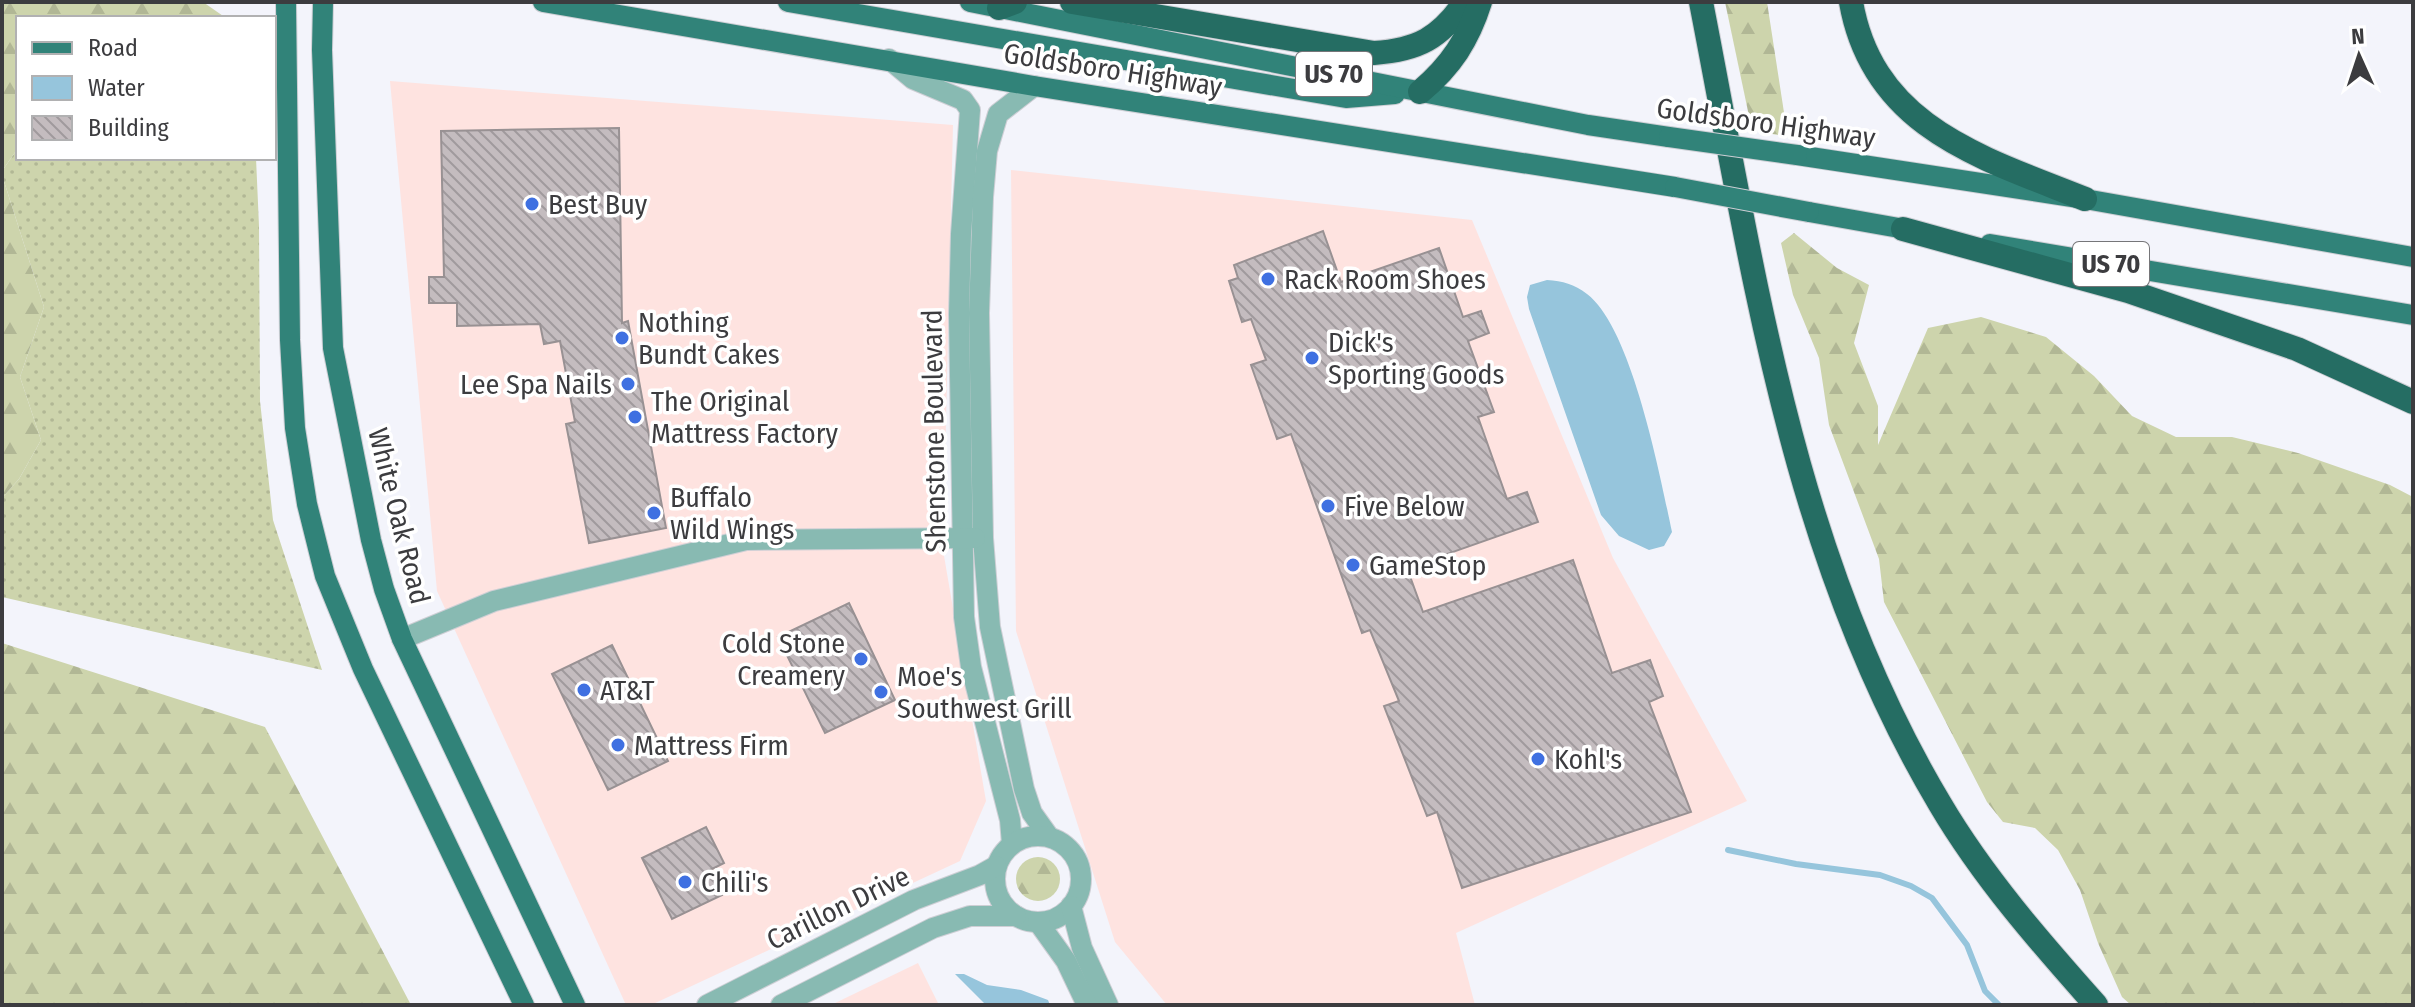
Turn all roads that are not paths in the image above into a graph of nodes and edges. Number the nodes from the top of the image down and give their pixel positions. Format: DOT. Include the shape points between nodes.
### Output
graph roads {
  1 [pos="286,2"];
  2 [pos="323,2"];
  3 [pos="543,2"];
  4 [pos="788,2"];
  5 [pos="970,2"];
  6 [pos="1072,2"];
  7 [pos="1465,2"];
  8 [pos="1480,2"];
  9 [pos="1701,2"];
  10 [pos="1851,2"];
  11 [pos="1007,5"];
  12 [pos="889,59"];
  13 [pos="1034,86"];
  14 [pos="1420,92"];
  15 [pos="2085,199"];
  16 [pos="1903,229"];
  17 [pos="2413,257"];
  18 [pos="2413,315"];
  19 [pos="2413,402"];
  20 [pos="974,538"];
  21 [pos="402,639"];
  22 [pos="1047,834"];
  23 [pos="1012,844"];
  24 [pos="996,866"];
  25 [pos="1071,906"];
  26 [pos="1016,916"];
  27 [pos="1038,922"];
  28 [pos="524,1005"];
  29 [pos="575,1005"];
  30 [pos="707,1005"];
  31 [pos="781,1005"];
  32 [pos="1087,1005"];
  33 [pos="1108,1005"];
  34 [pos="2096,1005"];
  1 -- 28 [label="main road" via="290,340 295,428 307,504 325,576 363,669"];
  2 -- 21 [label="main road, White Oak Road" via="333,348 371,540"];
  3 -- 12 [label="main road, Goldsboro Highway / US 70"];
  4 -- 14 [label="main road" via="1346,98"];
  5 -- 11 [label="main road, Goldsboro Highway / US 70"];
  6 -- 7 [label="highway" via="1374,53 1418,45 1439,34"];
  8 -- 14 [label="highway" via="1456,56"];
  9 -- 34 [label="highway" via="1770,352 1819,536 1847,615 1940,805 2042,945"];
  10 -- 15 [label="highway" via="1875,68 1921,123 1965,151"];
  11 -- 14 [label="main road, Goldsboro Highway / US 70"];
  12 -- 13 [label="main road, Goldsboro Highway / US 70"];
  12 -- 20 [label="street, Shenstone Boulevard" via="913,79 963,100 970,110 959,314"];
  13 -- 16 [label="main road, Goldsboro Highway / US 70, bridge" via="1675,187"];
  13 -- 20 [label="street, Shenstone Boulevard" via="998,114 987,151"];
  14 -- 15 [label="main road, Goldsboro Highway / US 70, bridge" via="1588,125"];
  15 -- 17 [label="main road, US 70"];
  16 -- 18 [label="main road, US 70"];
  16 -- 19 [label="highway" via="2142,295 2297,349"];
  20 -- 21 [label="street" via="746,540 494,601"];
  20 -- 22 [label="street, Shenstone Boulevard" via="1024,789"];
  20 -- 23 [label="street, Shenstone Boulevard" via="964,617"];
  21 -- 29 [label="main road, White Oak Road"];
  22 -- 23 [label="street"];
  22 -- 25 [label="street" via="1069,848 1079,863 1080,888"];
  23 -- 24 [label="street"];
  24 -- 26 [label="street" via="998,896"];
  24 -- 30 [label="street, Carillon Drive" via="914,900"];
  25 -- 27 [label="street" via="1052,920"];
  25 -- 33 [label="street" via="1082,948"];
  26 -- 27 [label="street"];
  26 -- 31 [label="street" via="970,916 933,928"];
  27 -- 32 [label="street" via="1066,961"];
}
